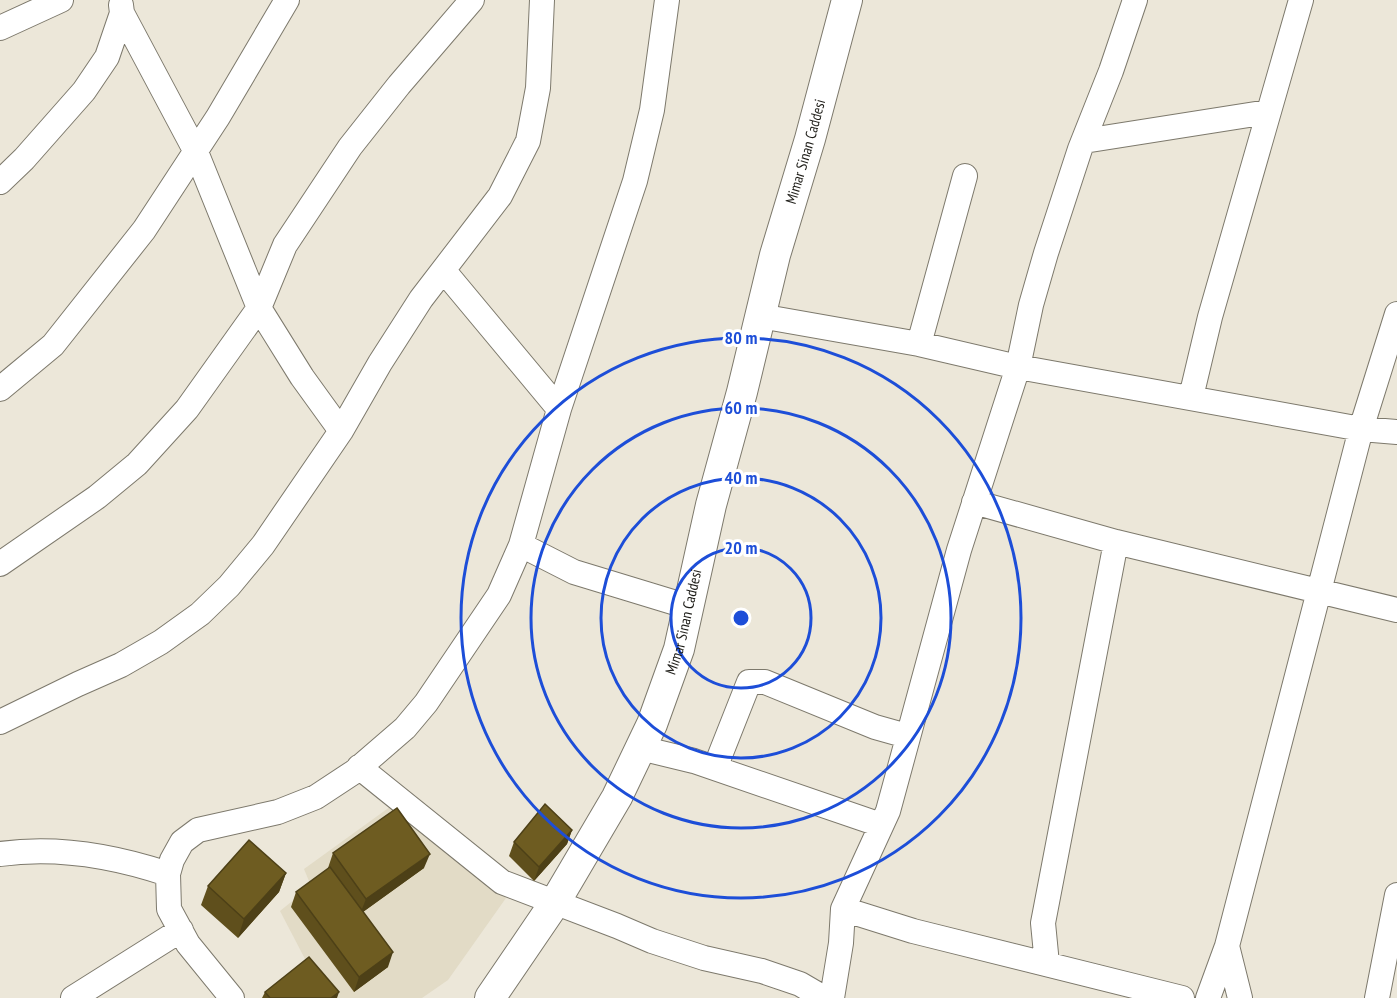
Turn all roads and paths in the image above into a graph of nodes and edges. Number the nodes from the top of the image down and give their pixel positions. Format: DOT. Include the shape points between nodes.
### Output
graph roads {
  1 [pos="61,0"];
  2 [pos="287,0"];
  3 [pos="472,0"];
  4 [pos="542,0"];
  5 [pos="667,0"];
  6 [pos="847,0"];
  7 [pos="1135,0"];
  8 [pos="1301,0"];
  9 [pos="121,6"];
  10 [pos="0,28"];
  11 [pos="1268,112"];
  12 [pos="1083,141"];
  13 [pos="196,152"];
  14 [pos="965,176"];
  15 [pos="0,182"];
  16 [pos="444,271"];
  17 [pos="259,308"];
  18 [pos="1397,314"];
  19 [pos="760,316"];
  20 [pos="919,344"];
  21 [pos="1018,367"];
  22 [pos="0,389"];
  23 [pos="1191,397"];
  24 [pos="559,409"];
  25 [pos="1361,429"];
  26 [pos="341,431"];
  27 [pos="1397,432"];
  28 [pos="974,502"];
  29 [pos="1116,542"];
  30 [pos="521,545"];
  31 [pos="0,564"];
  32 [pos="1317,592"];
  33 [pos="689,607"];
  34 [pos="1397,610"];
  35 [pos="0,722"];
  36 [pos="907,736"];
  37 [pos="640,748"];
  38 [pos="360,767"];
  39 [pos="715,768"];
  40 [pos="881,825"];
  41 [pos="0,854"];
  42 [pos="168,874"];
  43 [pos="1397,895"];
  44 [pos="554,904"];
  45 [pos="843,909"];
  46 [pos="180,930"];
  47 [pos="1227,946"];
  48 [pos="1047,964"];
  49 [pos="499,994"];
  50 [pos="73,998"];
  51 [pos="232,998"];
  52 [pos="824,998"];
  53 [pos="832,998"];
  54 [pos="1182,998"];
  55 [pos="1208,998"];
  56 [pos="1240,998"];
  57 [pos="1377,998"];
  1 -- 10 [label="street"];
  2 -- 13 [label="street"];
  3 -- 17 [label="street" via="350,147 285,245"];
  4 -- 16 [label="street" via="538,88 528,141 500,196"];
  5 -- 24 [label="street" via="652,110 635,181"];
  6 -- 19 [label="street, Mimar Sinan Caddesi"];
  7 -- 12 [label="street"];
  8 -- 11 [label="street"];
  9 -- 13 [label="street"];
  9 -- 15 [label="street" via="107,57 84,91"];
  11 -- 12 [label="street"];
  11 -- 23 [label="street"];
  12 -- 21 [label="street" via="1031,305"];
  13 -- 17 [label="street"];
  13 -- 22 [label="street" via="144,230 52,345"];
  14 -- 20 [label="street"];
  16 -- 24 [label="street"];
  16 -- 26 [label="street" via="421,299"];
  17 -- 26 [label="street"];
  17 -- 31 [label="street" via="187,409 136,464 97,497"];
  18 -- 25 [label="street"];
  19 -- 20 [label="street"];
  19 -- 33 [label="street, Mimar Sinan Caddesi"];
  20 -- 21 [label="street"];
  21 -- 23 [label="street"];
  21 -- 28 [label="street"];
  23 -- 25 [label="street"];
  24 -- 30 [label="street"];
  25 -- 27 [label="street"];
  25 -- 32 [label="street"];
  26 -- 35 [label="street" via="263,545 200,614 121,665"];
  28 -- 29 [label="street"];
  28 -- 36 [label="street"];
  29 -- 32 [label="street"];
  29 -- 48 [label="street" via="1043,922"];
  30 -- 33 [label="street" via="574,572"];
  30 -- 38 [label="street" via="500,595 426,703 405,728"];
  32 -- 34 [label="street"];
  32 -- 47 [label="street"];
  33 -- 37 [label="street, Mimar Sinan Caddesi" via="679,649"];
  36 -- 39 [label="street" via="765,682 749,682"];
  36 -- 40 [label="street"];
  37 -- 39 [label="street"];
  37 -- 44 [label="street, Mimar Sinan Caddesi" via="617,797"];
  38 -- 42 [label="street" via="316,797 278,812 198,830 182,842"];
  38 -- 44 [label="street" via="502,882"];
  39 -- 40 [label="street"];
  40 -- 45 [label="street"];
  41 -- 42 [label="street" via="59,851 130,861"];
  42 -- 46 [label="street" via="169,909"];
  43 -- 57 [label="street"];
  44 -- 49 [label="street, Mimar Sinan Caddesi"];
  44 -- 52 [label="street" via="662,945 800,984"];
  45 -- 48 [label="street" via="913,931"];
  45 -- 53 [label="street"];
  46 -- 50 [label="street"];
  46 -- 51 [label="street"];
  47 -- 55 [label="street"];
  47 -- 56 [label="street"];
  48 -- 54 [label="street"];
}
